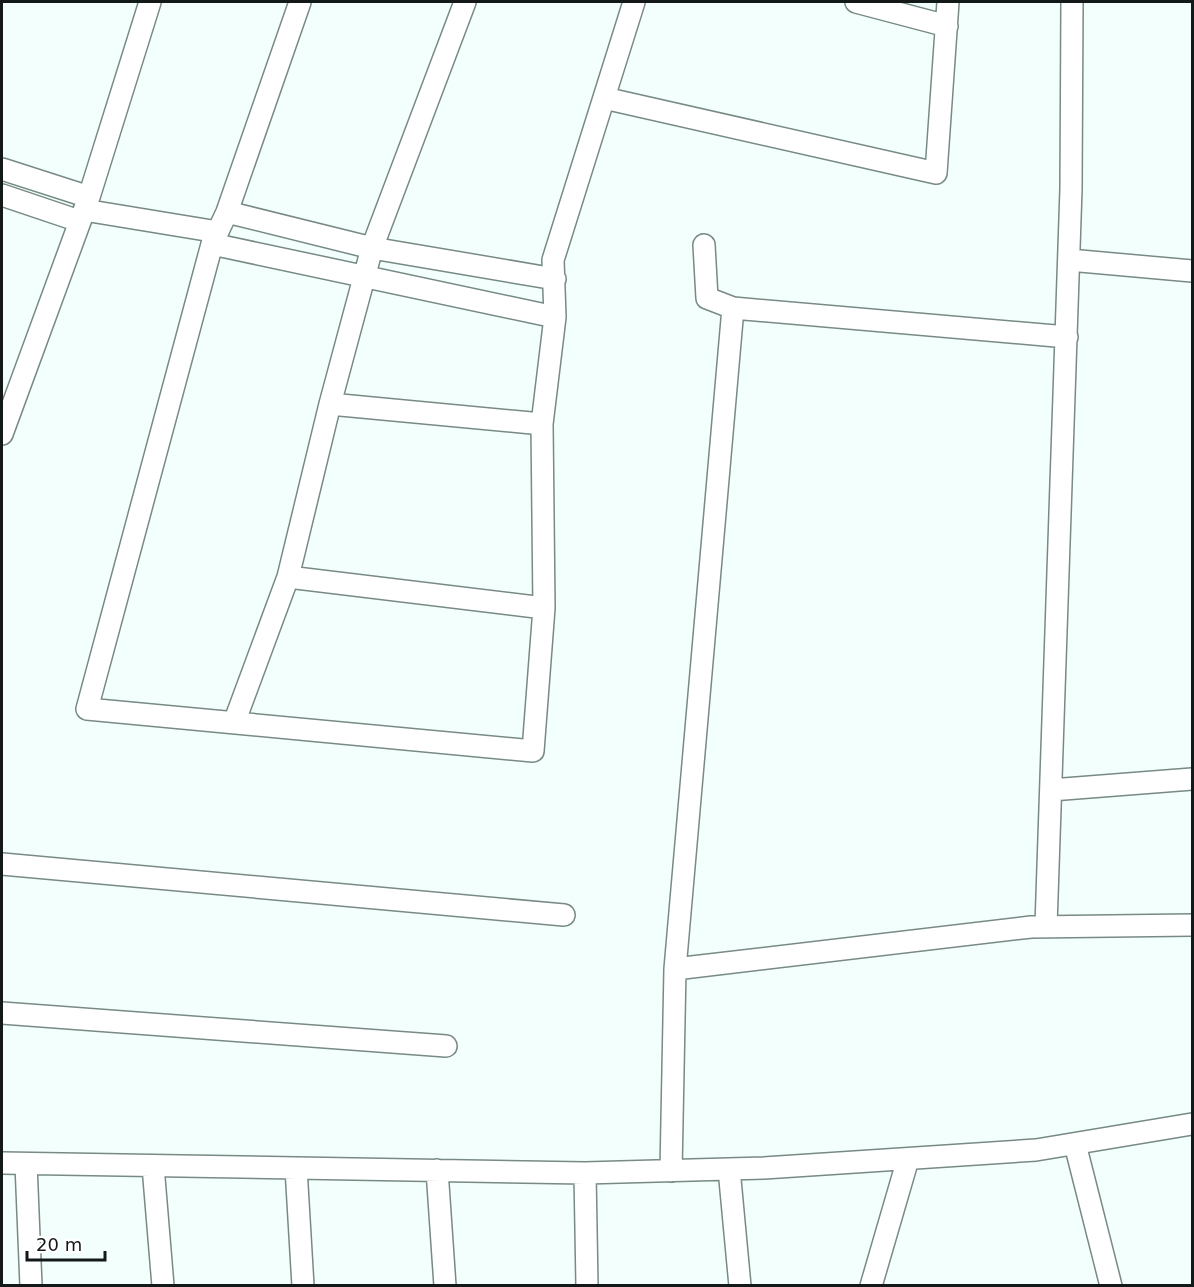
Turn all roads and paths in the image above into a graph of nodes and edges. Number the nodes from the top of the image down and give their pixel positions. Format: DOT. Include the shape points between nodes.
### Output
graph roads {
  1 [pos="150,2"];
  2 [pos="300,2"];
  3 [pos="465,2"];
  4 [pos="634,2"];
  5 [pos="856,2"];
  6 [pos="948,2"];
  7 [pos="1072,2"];
  8 [pos="947,26"];
  9 [pos="604,98"];
  10 [pos="2,169"];
  11 [pos="2,195"];
  12 [pos="84,209"];
  13 [pos="227,212"];
  14 [pos="215,238"];
  15 [pos="704,246"];
  16 [pos="372,248"];
  17 [pos="1069,260"];
  18 [pos="1192,271"];
  19 [pos="364,277"];
  20 [pos="555,279"];
  21 [pos="733,308"];
  22 [pos="555,317"];
  23 [pos="1066,337"];
  24 [pos="330,404"];
  25 [pos="542,424"];
  26 [pos="2,434"];
  27 [pos="288,577"];
  28 [pos="544,608"];
  29 [pos="234,723"];
  30 [pos="1192,779"];
  31 [pos="1051,790"];
  32 [pos="2,864"];
  33 [pos="564,915"];
  34 [pos="1192,925"];
  35 [pos="1046,926"];
  36 [pos="675,969"];
  37 [pos="2,1013"];
  38 [pos="446,1046"];
  39 [pos="1192,1124"];
  40 [pos="1075,1144"];
  41 [pos="908,1159"];
  42 [pos="2,1163"];
  43 [pos="26,1164"];
  44 [pos="153,1166"];
  45 [pos="296,1168"];
  46 [pos="729,1169"];
  47 [pos="437,1170"];
  48 [pos="671,1171"];
  49 [pos="585,1173"];
  50 [pos="31,1286"];
  51 [pos="163,1286"];
  52 [pos="303,1286"];
  53 [pos="446,1286"];
  54 [pos="587,1286"];
  55 [pos="740,1286"];
  56 [pos="870,1286"];
  57 [pos="1111,1286"];
  1 -- 12 [label="street"];
  2 -- 13 [label="street"];
  3 -- 16 [label="street"];
  4 -- 9 [label="street"];
  5 -- 8 [label="street"];
  6 -- 8 [label="street"];
  7 -- 17 [label="street"];
  8 -- 9 [label="street" via="936,173"];
  9 -- 20 [label="street" via="553,260"];
  10 -- 12 [label="street"];
  11 -- 12 [label="street"];
  12 -- 14 [label="street"];
  12 -- 26 [label="street"];
  13 -- 14 [label="street"];
  13 -- 16 [label="street"];
  14 -- 19 [label="street"];
  14 -- 29 [label="street" via="87,709"];
  15 -- 21 [label="street" via="707,298"];
  16 -- 19 [label="street"];
  16 -- 20 [label="street"];
  17 -- 18 [label="street"];
  17 -- 23 [label="street"];
  19 -- 22 [label="street"];
  19 -- 24 [label="street"];
  20 -- 22 [label="street"];
  21 -- 23 [label="street"];
  21 -- 36 [label="street"];
  22 -- 25 [label="street"];
  23 -- 31 [label="street"];
  24 -- 25 [label="street"];
  24 -- 27 [label="street"];
  25 -- 28 [label="street"];
  27 -- 28 [label="street"];
  27 -- 29 [label="street"];
  28 -- 29 [label="street" via="533,751"];
  30 -- 31 [label="street"];
  31 -- 35 [label="street"];
  32 -- 33 [label="street"];
  34 -- 35 [label="street"];
  35 -- 36 [label="street"];
  36 -- 48 [label="street"];
  37 -- 38 [label="street"];
  39 -- 40 [label="street"];
  40 -- 41 [label="street"];
  40 -- 57 [label="street"];
  41 -- 46 [label="street"];
  41 -- 56 [label="street"];
  42 -- 43 [label="street"];
  43 -- 44 [label="street"];
  43 -- 50 [label="street"];
  44 -- 45 [label="street"];
  44 -- 51 [label="street"];
  45 -- 47 [label="street"];
  45 -- 52 [label="street"];
  46 -- 48 [label="street"];
  46 -- 55 [label="street"];
  47 -- 49 [label="street"];
  47 -- 53 [label="street"];
  48 -- 49 [label="street"];
  49 -- 54 [label="street"];
}
